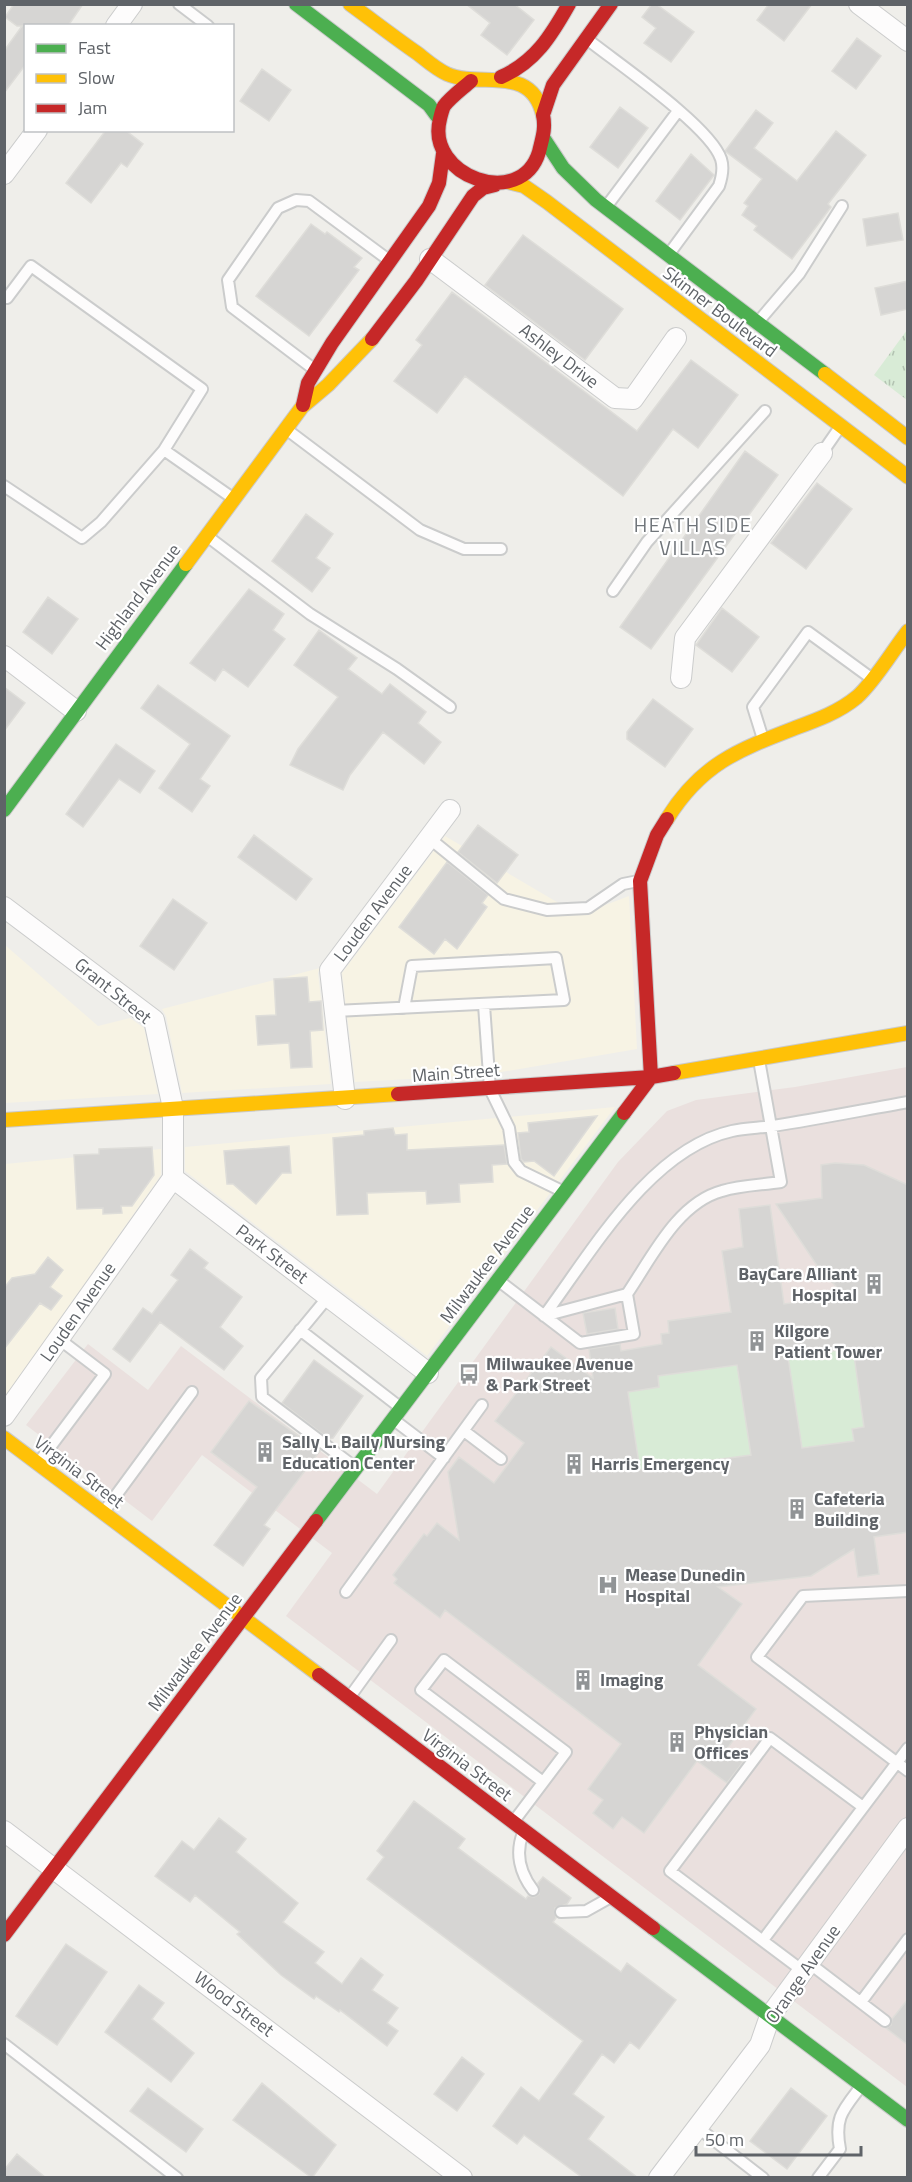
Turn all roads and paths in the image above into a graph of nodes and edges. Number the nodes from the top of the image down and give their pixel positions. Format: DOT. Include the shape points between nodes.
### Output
graph roads {
  1 [pos="132,4"];
  2 [pos="179,4"];
  3 [pos="296,4"];
  4 [pos="350,4"];
  5 [pos="569,4"];
  6 [pos="611,4"];
  7 [pos="859,4"];
  8 [pos="117,24"];
  9 [pos="205,24"];
  10 [pos="587,39"];
  11 [pos="908,41"];
  12 [pos="501,77"];
  13 [pos="471,81"];
  14 [pos="678,111"];
  15 [pos="544,112"];
  16 [pos="437,116"];
  17 [pos="36,132"];
  18 [pos="544,139"];
  19 [pos="443,154"];
  20 [pos="4,174"];
  21 [pos="502,183"];
  22 [pos="842,206"];
  23 [pos="605,207"];
  24 [pos="668,255"];
  25 [pos="430,259"];
  26 [pos="390,261"];
  27 [pos="4,296"];
  28 [pos="758,322"];
  29 [pos="685,327"];
  30 [pos="315,370"];
  31 [pos="302,407"];
  32 [pos="765,411"];
  33 [pos="840,427"];
  34 [pos="286,428"];
  35 [pos="908,438"];
  36 [pos="164,450"];
  37 [pos="822,453"];
  38 [pos="908,477"];
  39 [pos="4,486"];
  40 [pos="234,499"];
  41 [pos="206,536"];
  42 [pos="501,549"];
  43 [pos="613,591"];
  44 [pos="908,631"];
  45 [pos="4,656"];
  46 [pos="681,678"];
  47 [pos="871,678"];
  48 [pos="450,707"];
  49 [pos="76,711"];
  50 [pos="763,740"];
  51 [pos="4,810"];
  52 [pos="450,810"];
  53 [pos="429,838"];
  54 [pos="640,880"];
  55 [pos="4,907"];
  56 [pos="484,1005"];
  57 [pos="404,1008"];
  58 [pos="335,1011"];
  59 [pos="908,1033"];
  60 [pos="759,1057"];
  61 [pos="651,1077"];
  62 [pos="490,1089"];
  63 [pos="345,1099"];
  64 [pos="908,1102"];
  65 [pos="173,1108"];
  66 [pos="4,1120"];
  67 [pos="771,1126"];
  68 [pos="172,1178"];
  69 [pos="565,1192"];
  70 [pos="498,1281"];
  71 [pos="627,1294"];
  72 [pos="328,1297"];
  73 [pos="544,1316"];
  74 [pos="300,1330"];
  75 [pos="59,1339"];
  76 [pos="428,1373"];
  77 [pos="192,1392"];
  78 [pos="483,1405"];
  79 [pos="402,1408"];
  80 [pos="4,1416"];
  81 [pos="393,1420"];
  82 [pos="464,1431"];
  83 [pos="4,1438"];
  84 [pos="444,1458"];
  85 [pos="501,1459"];
  86 [pos="38,1464"];
  87 [pos="356,1468"];
  88 [pos="103,1513"];
  89 [pos="908,1591"];
  90 [pos="346,1592"];
  91 [pos="243,1618"];
  92 [pos="391,1640"];
  93 [pos="349,1698"];
  94 [pos="908,1748"];
  95 [pos="897,1762"];
  96 [pos="908,1771"];
  97 [pos="543,1782"];
  98 [pos="863,1807"];
  99 [pos="519,1826"];
  100 [pos="908,1828"];
  101 [pos="4,1831"];
  102 [pos="54,1868"];
  103 [pos="533,1890"];
  104 [pos="612,1896"];
  105 [pos="561,1911"];
  106 [pos="4,1935"];
  107 [pos="763,1941"];
  108 [pos="905,1947"];
  109 [pos="806,1967"];
  110 [pos="861,2002"];
  111 [pos="770,2016"];
  112 [pos="885,2021"];
  113 [pos="4,2044"];
  114 [pos="862,2085"];
  115 [pos="908,2120"];
  116 [pos="697,2127"];
  117 [pos="177,2178"];
  118 [pos="462,2178"];
  119 [pos="659,2178"];
  120 [pos="763,2178"];
  121 [pos="818,2178"];
  1 -- 8 [label="street"];
  2 -- 9 [label="lane"];
  3 -- 16 [label="street" via="429,105"];
  4 -- 13 [label="street" via="444,73"];
  5 -- 12 [label="street" via="541,51 520,69"];
  6 -- 10 [label="street"];
  7 -- 11 [label="street"];
  10 -- 14 [label="lane"];
  10 -- 15 [label="street" via="554,85"];
  12 -- 13 [label="street"];
  12 -- 15 [label="street" via="526,89"];
  13 -- 16 [label="street" via="451,95"];
  14 -- 23 [label="lane"];
  14 -- 24 [label="lane" via="699,128 721,158 723,174 719,186"];
  15 -- 18 [label="street"];
  16 -- 19 [label="street" via="437,141"];
  17 -- 20 [label="street"];
  18 -- 21 [label="street" via="529,170 521,178"];
  18 -- 23 [label="street, Skinner Boulevard" via="564,171"];
  19 -- 21 [label="street, Skinner Boulevard" via="470,178"];
  19 -- 26 [label="street, Highland Avenue" via="436,192"];
  21 -- 25 [label="street, Highland Avenue" via="483,188 473,196"];
  21 -- 29 [label="street, Skinner Boulevard" via="529,189"];
  22 -- 28 [label="lane" via="799,274"];
  23 -- 24 [label="street, Skinner Boulevard"];
  24 -- 28 [label="street, Skinner Boulevard"];
  25 -- 29 [label="street, Ashley Drive" via="615,398 633,399"];
  25 -- 31 [label="street, Highland Avenue" via="399,307 365,347"];
  26 -- 30 [label="street, Highland Avenue"];
  26 -- 30 [label="lane" via="309,201 296,200 278,208 228,280 232,307"];
  27 -- 36 [label="lane" via="7,298 31,266 202,389"];
  28 -- 35 [label="street, Skinner Boulevard"];
  29 -- 33 [label="street, Skinner Boulevard"];
  30 -- 31 [label="street, Highland Avenue"];
  31 -- 34 [label="street, Highland Avenue"];
  32 -- 43 [label="lane" via="647,542"];
  33 -- 37 [label="lane"];
  33 -- 38 [label="street, Skinner Boulevard"];
  34 -- 40 [label="street, Highland Avenue"];
  34 -- 42 [label="lane" via="420,530 464,549"];
  36 -- 39 [label="lane" via="82,538"];
  36 -- 40 [label="lane"];
  37 -- 46 [label="street" via="685,638"];
  40 -- 41 [label="street, Highland Avenue"];
  41 -- 48 [label="lane" via="310,614"];
  41 -- 49 [label="street, Highland Avenue"];
  44 -- 47 [label="street"];
  45 -- 49 [label="street"];
  47 -- 50 [label="street" via="858,696 829,715"];
  47 -- 50 [label="lane" via="808,632 753,707"];
  49 -- 51 [label="street, Highland Avenue"];
  50 -- 54 [label="street" via="713,765 678,801 657,835"];
  52 -- 53 [label="street, Louden Avenue"];
  53 -- 54 [label="lane" via="504,899 547,910 588,908 623,884"];
  53 -- 58 [label="street, Louden Avenue" via="330,970"];
  54 -- 61 [label="street"];
  55 -- 65 [label="street, Grant Street" via="154,1020"];
  56 -- 57 [label="lane"];
  56 -- 57 [label="lane" via="564,1000 556,958 412,966"];
  56 -- 62 [label="lane"];
  57 -- 58 [label="lane"];
  58 -- 63 [label="street, Louden Avenue"];
  59 -- 60 [label="street, Main Street"];
  60 -- 61 [label="street, Main Street"];
  60 -- 67 [label="lane"];
  61 -- 62 [label="street, Main Street"];
  61 -- 69 [label="street, Milwaukee Avenue"];
  62 -- 63 [label="street, Main Street"];
  62 -- 69 [label="lane" via="509,1128 514,1162 521,1171"];
  63 -- 65 [label="street, Main Street"];
  64 -- 67 [label="lane"];
  65 -- 66 [label="street, Main Street"];
  65 -- 68 [label="street"];
  67 -- 71 [label="lane" via="781,1182 721,1191 697,1203 677,1222"];
  67 -- 73 [label="lane" via="731,1131 709,1139 659,1171 636,1192"];
  68 -- 72 [label="street, Park Street"];
  68 -- 75 [label="street, Louden Avenue"];
  69 -- 70 [label="street, Milwaukee Avenue"];
  70 -- 73 [label="lane"];
  70 -- 76 [label="street, Milwaukee Avenue"];
  71 -- 73 [label="lane"];
  71 -- 73 [label="lane" via="634,1334 580,1343"];
  72 -- 74 [label="lane"];
  72 -- 76 [label="street, Park Street"];
  74 -- 79 [label="lane"];
  74 -- 87 [label="lane" via="261,1378 262,1397"];
  75 -- 80 [label="street, Louden Avenue"];
  75 -- 86 [label="lane" via="105,1374"];
  76 -- 79 [label="street, Milwaukee Avenue"];
  77 -- 88 [label="lane"];
  78 -- 82 [label="lane"];
  79 -- 81 [label="street, Milwaukee Avenue"];
  81 -- 84 [label="lane"];
  81 -- 87 [label="street, Milwaukee Avenue"];
  82 -- 84 [label="lane"];
  82 -- 85 [label="lane"];
  83 -- 86 [label="street, Virginia Street"];
  84 -- 90 [label="lane"];
  86 -- 88 [label="street, Virginia Street"];
  87 -- 91 [label="street, Milwaukee Avenue"];
  88 -- 91 [label="street, Virginia Street"];
  89 -- 95 [label="lane" via="803,1596 757,1657"];
  91 -- 93 [label="street, Virginia Street"];
  91 -- 102 [label="street, Milwaukee Avenue"];
  92 -- 93 [label="lane"];
  93 -- 99 [label="street, Virginia Street"];
  94 -- 95 [label="lane"];
  95 -- 96 [label="lane"];
  95 -- 98 [label="lane"];
  97 -- 97 [label="lane" via="566,1752 444,1660 421,1690"];
  97 -- 99 [label="lane"];
  98 -- 107 [label="lane"];
  98 -- 107 [label="lane" via="770,1737 670,1871"];
  99 -- 103 [label="lane" via="522,1871"];
  99 -- 104 [label="street, Virginia Street"];
  100 -- 109 [label="street, Orange Avenue"];
  101 -- 102 [label="street, Wood Street"];
  102 -- 106 [label="street, Milwaukee Avenue"];
  102 -- 118 [label="street, Wood Street"];
  104 -- 105 [label="lane" via="586,1911"];
  104 -- 111 [label="street, Virginia Street"];
  107 -- 109 [label="lane"];
  108 -- 110 [label="lane"];
  109 -- 110 [label="lane"];
  109 -- 111 [label="street, Orange Avenue"];
  110 -- 112 [label="lane"];
  111 -- 114 [label="street, Virginia Street"];
  111 -- 116 [label="street, Orange Avenue" via="760,2045"];
  113 -- 117 [label="lane"];
  114 -- 115 [label="street, Virginia Street"];
  114 -- 121 [label="lane" via="840,2113 840,2149"];
  116 -- 119 [label="street, Orange Avenue"];
  116 -- 120 [label="lane"];
}
